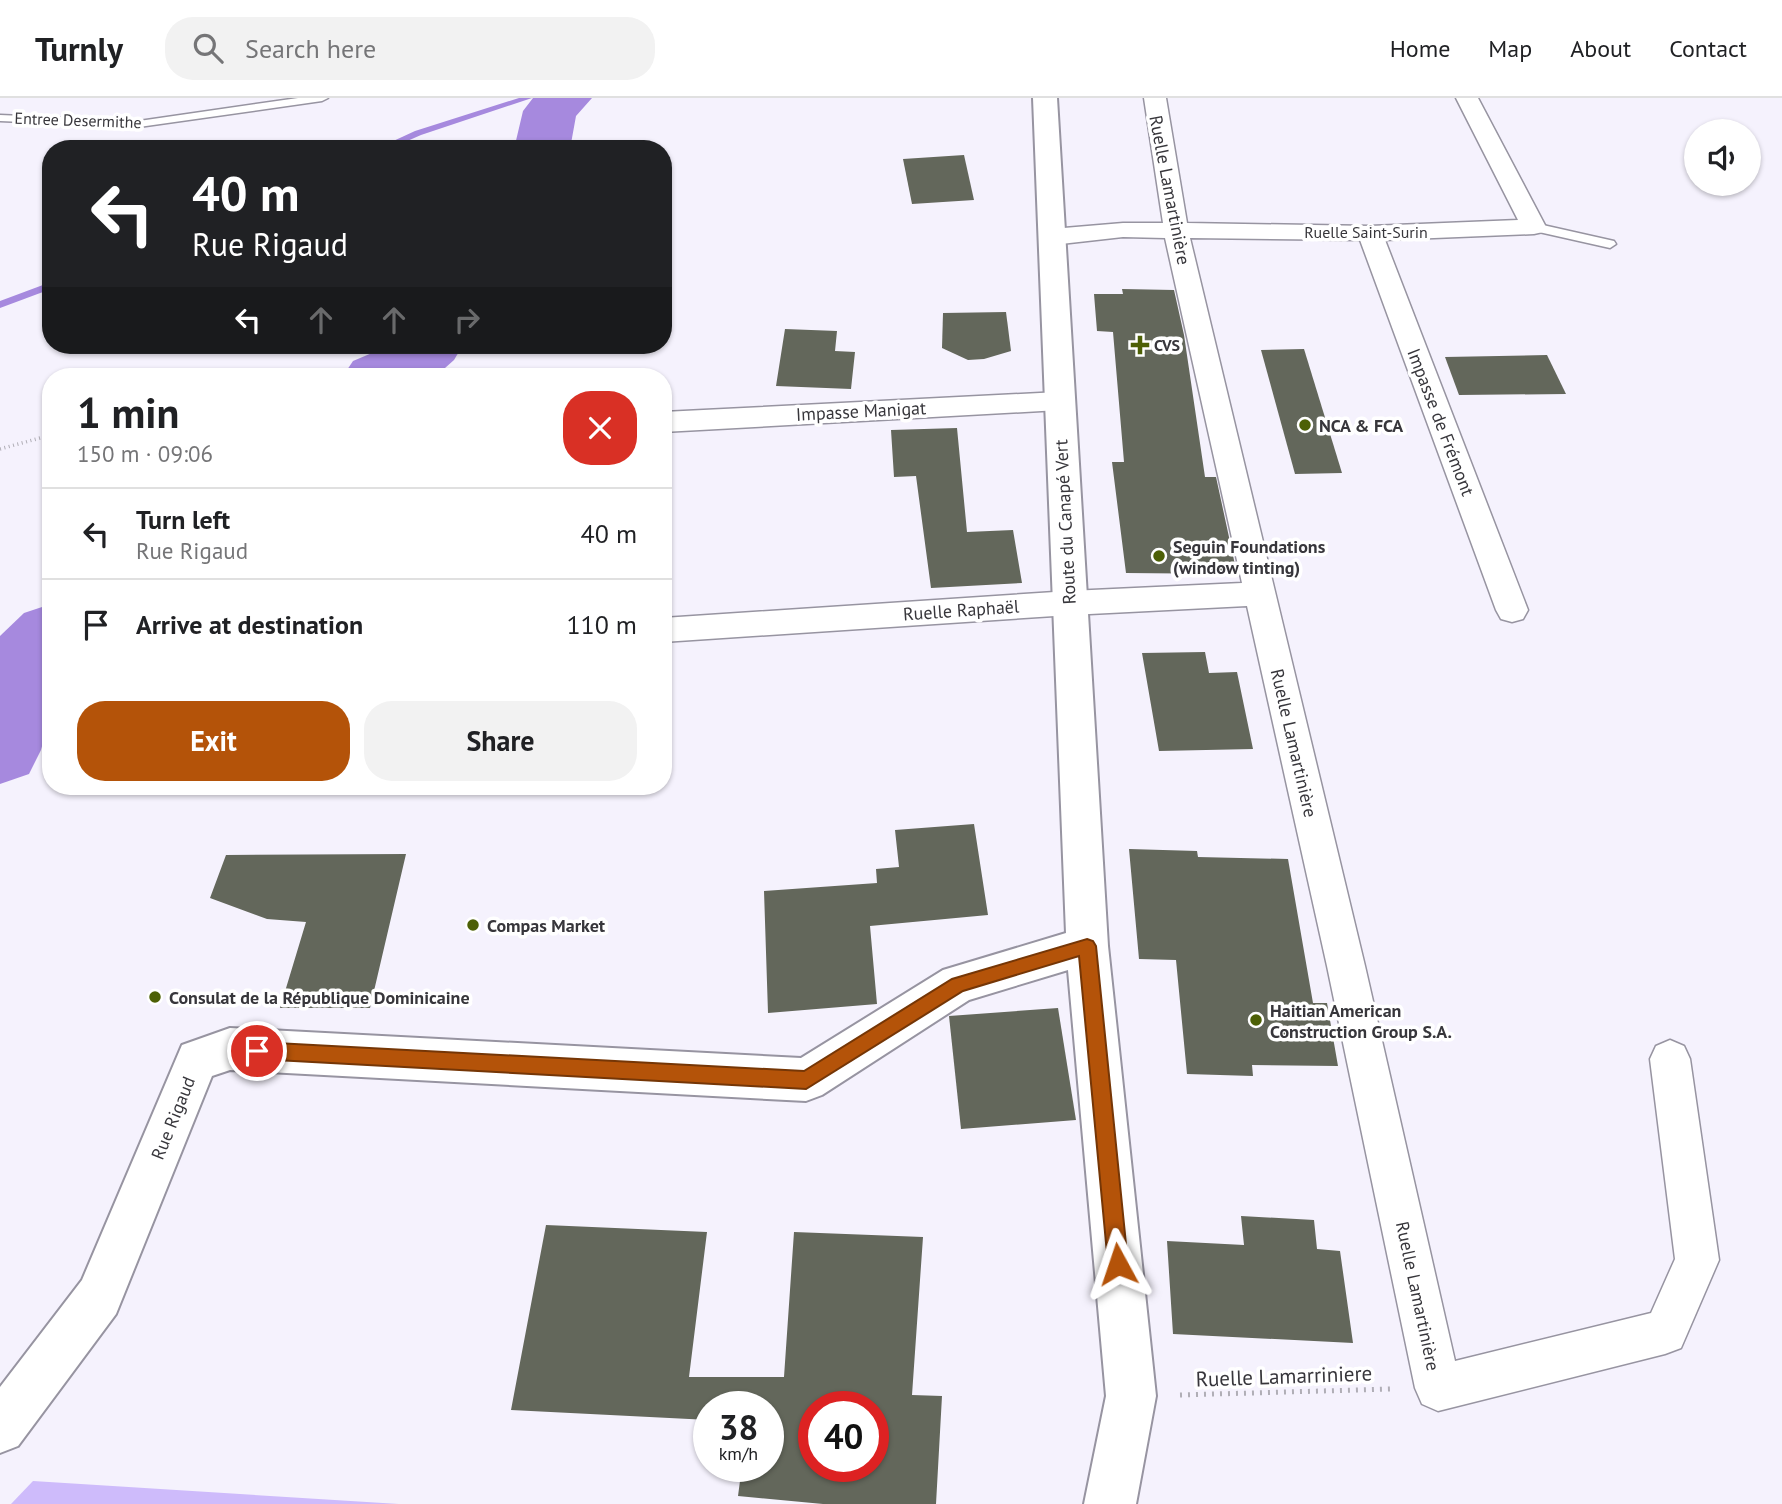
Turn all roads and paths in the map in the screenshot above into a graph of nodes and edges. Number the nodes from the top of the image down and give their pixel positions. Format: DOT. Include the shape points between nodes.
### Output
graph roads {
  1 [pos="322,98"];
  2 [pos="1045,98"];
  3 [pos="1155,98"];
  4 [pos="1467,98"];
  5 [pos="0,118"];
  6 [pos="1534,227"];
  7 [pos="1176,230"];
  8 [pos="1370,233"];
  9 [pos="1052,237"];
  10 [pos="1610,244"];
  11 [pos="1059,401"];
  12 [pos="672,422"];
  13 [pos="42,437"];
  14 [pos="0,449"];
  15 [pos="1259,594"];
  16 [pos="1070,603"];
  17 [pos="1512,610"];
  18 [pos="672,629"];
  19 [pos="1087,946"];
  20 [pos="1670,1059"];
  21 [pos="1438,1388"];
  22 [pos="1131,1396"];
  23 [pos="0,1428"];
  24 [pos="1110,1504"];
  1 -- 5 [label="lane, Entree Desermithe" via="139,124"];
  2 -- 9 [label="street, Route du Canapé Vert"];
  3 -- 7 [label="street, Ruelle Lamartinière"];
  4 -- 6 [label="street"];
  6 -- 8 [label="street, Ruelle Saint-Surin"];
  6 -- 10 [label="lane"];
  7 -- 8 [label="street, Ruelle Saint-Surin"];
  7 -- 9 [label="street, Ruelle Saint-Surin"];
  7 -- 15 [label="street, Ruelle Lamartinière"];
  8 -- 17 [label="street, Impasse de Frémont"];
  9 -- 11 [label="street, Route du Canapé Vert"];
  11 -- 12 [label="street, Impasse Manigat"];
  11 -- 16 [label="street, Route du Canapé Vert"];
  13 -- 14 [label="path"];
  15 -- 16 [label="street, Ruelle Raphaël"];
  15 -- 21 [label="street, Ruelle Lamartinière"];
  16 -- 18 [label="street, Ruelle Raphaël"];
  16 -- 19 [label="street, Route du Canapé Vert"];
  19 -- 22 [label="street, Route du Canapé Vert"];
  19 -- 23 [label="street, Rue Rigaud" via="958,984 806,1080 230,1049 197,1060 99,1297"];
  20 -- 21 [label="street" via="1697,1260 1665,1332"];
  21 -- 22 [label="path, Ruelle Lamarriniere"];
  22 -- 24 [label="street, Route du Canapé Vert"];
}
